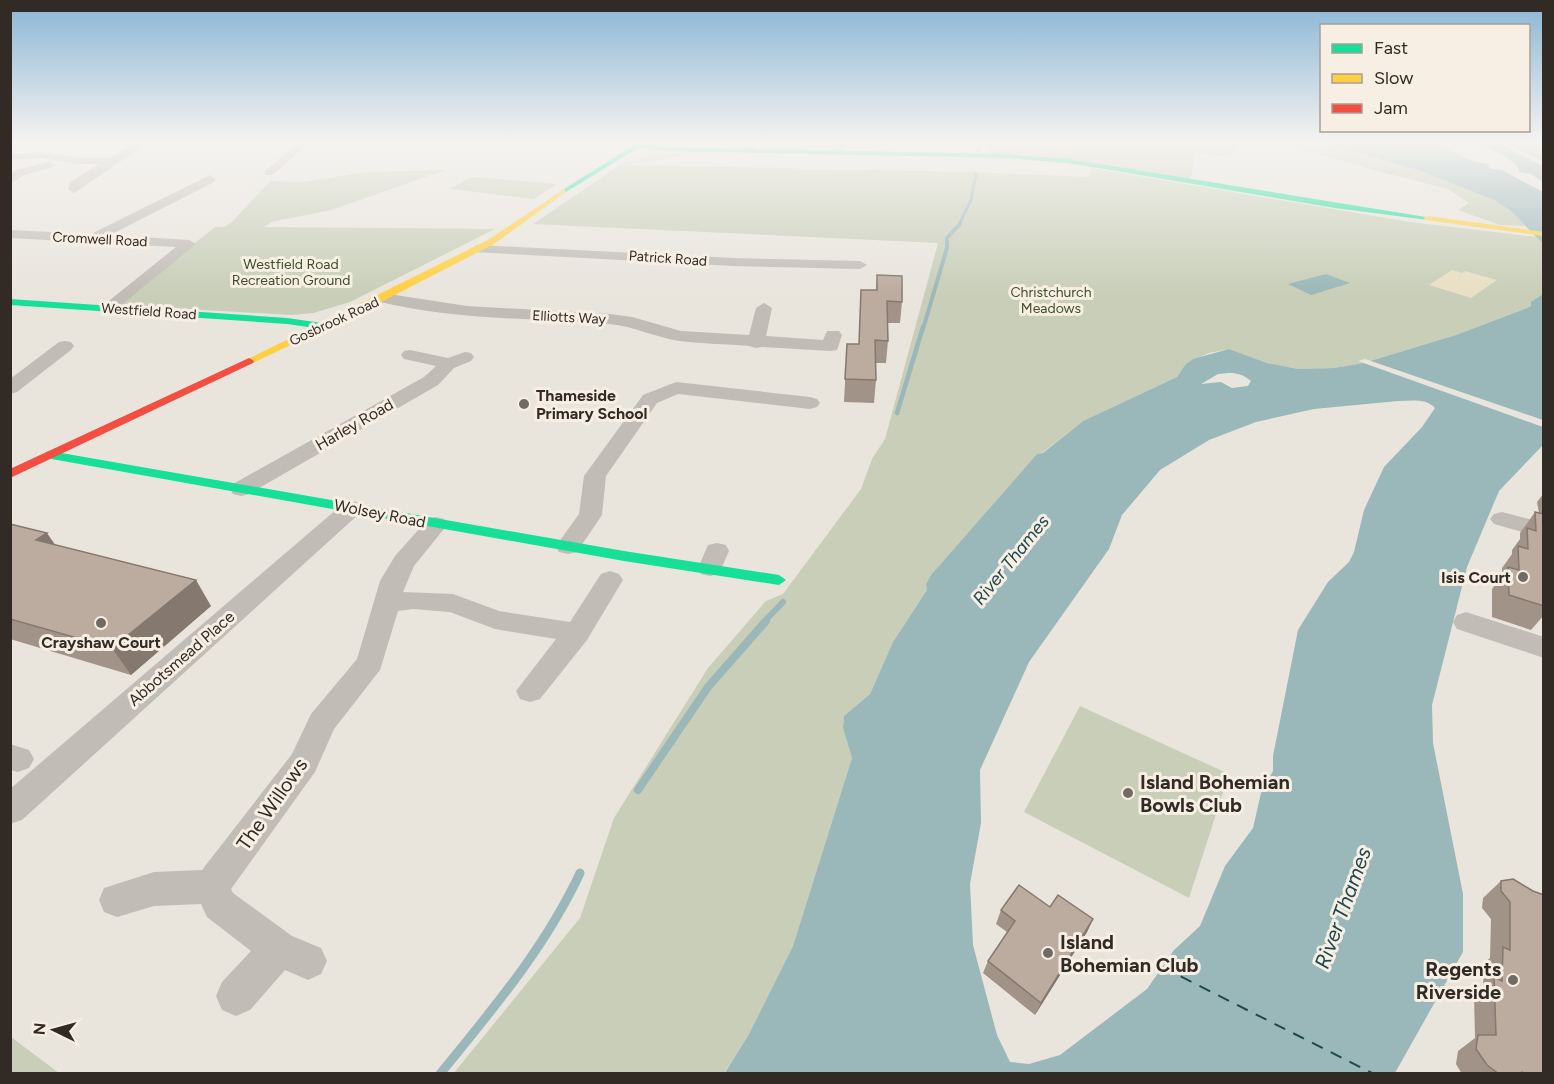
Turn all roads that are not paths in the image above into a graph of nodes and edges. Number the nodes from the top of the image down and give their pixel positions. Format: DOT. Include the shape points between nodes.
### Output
graph roads {
  1 [pos="183,193"];
  2 [pos="563,193"];
  3 [pos="1256,193"];
  4 [pos="10,234"];
  5 [pos="1538,234"];
  6 [pos="92,239"];
  7 [pos="477,249"];
  8 [pos="860,265"];
  9 [pos="382,298"];
  10 [pos="10,302"];
  11 [pos="108,308"];
  12 [pos="346,315"];
  13 [pos="780,320"];
  14 [pos="287,321"];
  15 [pos="322,326"];
  16 [pos="756,343"];
  17 [pos="65,346"];
  18 [pos="831,346"];
  19 [pos="410,355"];
  20 [pos="10,388"];
  21 [pos="798,405"];
  22 [pos="51,455"];
  23 [pos="10,474"];
  24 [pos="241,489"];
  25 [pos="352,508"];
  26 [pos="1502,519"];
  27 [pos="436,524"];
  28 [pos="1544,531"];
  29 [pos="568,546"];
  30 [pos="610,580"];
  31 [pos="779,580"];
  32 [pos="386,603"];
  33 [pos="1466,622"];
  34 [pos="577,633"];
  35 [pos="1544,648"];
  36 [pos="530,691"];
  37 [pos="10,810"];
  38 [pos="212,887"];
  39 [pos="117,900"];
  40 [pos="236,996"];
  1 -- 6 [label="street"];
  2 -- 7 [label="street, Gosbrook Road"];
  3 -- 5 [label="street"];
  4 -- 6 [label="street, Cromwell Road"];
  6 -- 11 [label="street, Cromwell Road" via="189,244"];
  7 -- 8 [label="street, Patrick Road"];
  7 -- 9 [label="street, Gosbrook Road"];
  9 -- 12 [label="street, Gosbrook Road"];
  9 -- 16 [label="street, Elliotts Way" via="463,312 610,319 680,336"];
  10 -- 11 [label="street, Westfield Road"];
  11 -- 14 [label="street, Westfield Road"];
  12 -- 14 [label="street, Westfield Road"];
  12 -- 15 [label="street, Gosbrook Road"];
  13 -- 16 [label="street" via="762,313"];
  14 -- 15 [label="street, Westfield Road"];
  15 -- 22 [label="street, Gosbrook Road"];
  16 -- 18 [label="street, Elliotts Way"];
  17 -- 20 [label="street"];
  19 -- 24 [label="street, Harley Road" via="457,361 431,381"];
  21 -- 29 [label="street" via="676,387 650,399 595,476 590,515"];
  22 -- 23 [label="street, Gosbrook Road"];
  22 -- 24 [label="street, Wolsey Road"];
  24 -- 25 [label="street, Wolsey Road"];
  25 -- 27 [label="street, Wolsey Road"];
  25 -- 37 [label="street, Abbotsmead Place"];
  26 -- 28 [label="street"];
  27 -- 29 [label="street, Wolsey Road"];
  27 -- 32 [label="street, The Willows" via="404,562"];
  29 -- 31 [label="street, Wolsey Road" via="713,560"];
  30 -- 34 [label="street"];
  32 -- 34 [label="street" via="453,603 495,620"];
  32 -- 38 [label="street, The Willows" via="370,663 322,723 304,763"];
  33 -- 35 [label="street"];
  34 -- 36 [label="street"];
  38 -- 39 [label="street" via="154,889"];
  38 -- 40 [label="street" via="220,906 293,955"];
}
